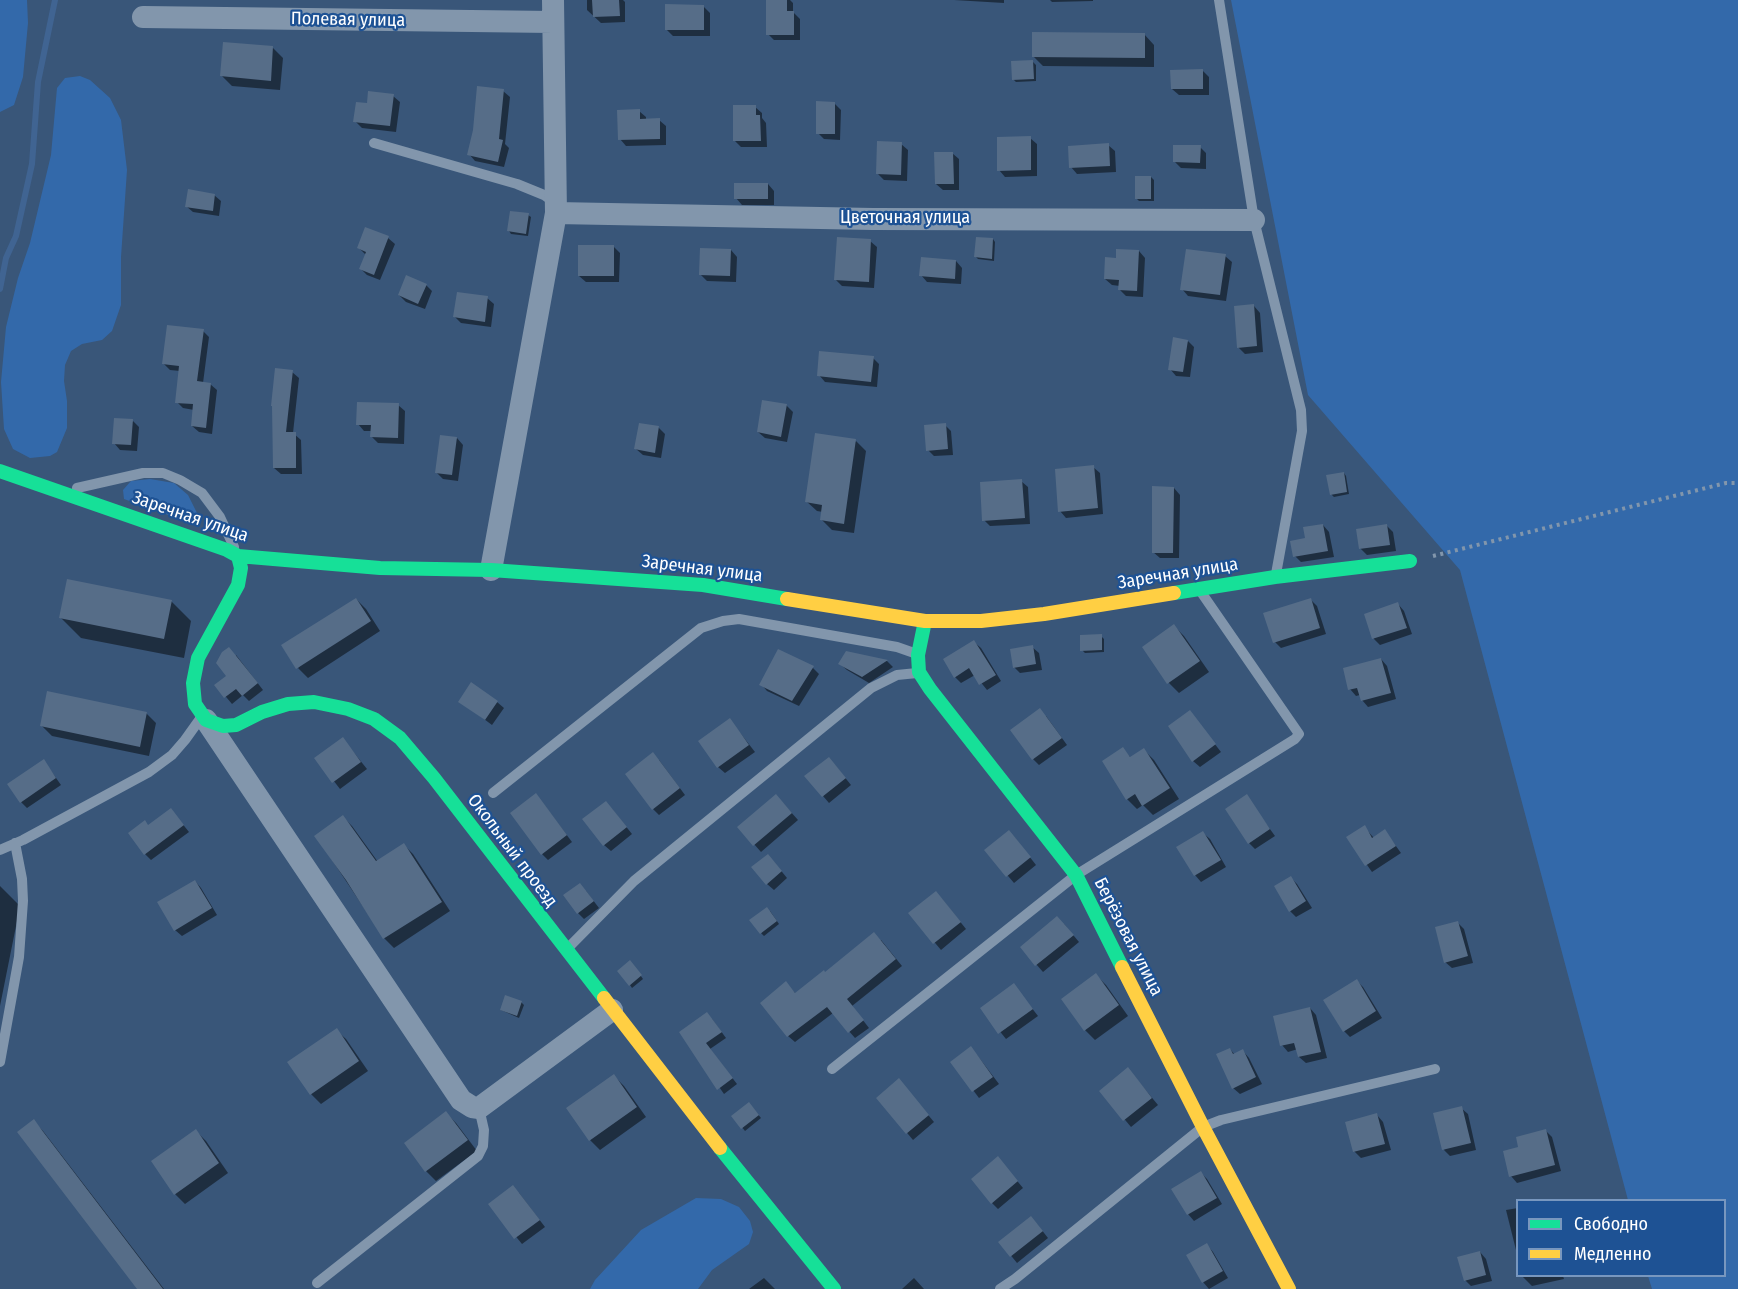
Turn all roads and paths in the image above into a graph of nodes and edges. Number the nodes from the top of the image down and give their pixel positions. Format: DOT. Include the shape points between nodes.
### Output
graph roads {
  1 [pos="1219,0"];
  2 [pos="553,11"];
  3 [pos="142,17"];
  4 [pos="374,143"];
  5 [pos="556,208"];
  6 [pos="1254,220"];
  7 [pos="0,471"];
  8 [pos="1738,483"];
  9 [pos="62,492"];
  10 [pos="238,556"];
  11 [pos="1410,561"];
  12 [pos="491,570"];
  13 [pos="1275,577"];
  14 [pos="1199,590"];
  15 [pos="925,621"];
  16 [pos="918,655"];
  17 [pos="919,672"];
  18 [pos="204,717"];
  19 [pos="493,793"];
  20 [pos="15,843"];
  21 [pos="0,850"];
  22 [pos="1076,875"];
  23 [pos="565,950"];
  24 [pos="612,1010"];
  25 [pos="0,1062"];
  26 [pos="832,1069"];
  27 [pos="1435,1069"];
  28 [pos="479,1108"];
  29 [pos="1203,1127"];
  30 [pos="317,1283"];
  31 [pos="834,1289"];
  32 [pos="1000,1289"];
  33 [pos="1289,1289"];
  1 -- 6 [label="lane"];
  2 -- 3 [label="street, Полевая улица"];
  2 -- 5 [label="street"];
  4 -- 5 [label="lane" via="517,184 544,195"];
  5 -- 6 [label="street, Цветочная улица" via="873,219"];
  5 -- 12 [label="street"];
  6 -- 13 [label="lane" via="1301,410 1302,431"];
  7 -- 9 [label="street, Заречная улица"];
  8 -- 11 [label="path"];
  9 -- 10 [label="street, Заречная улица"];
  9 -- 10 [label="lane" via="143,473 180,480 202,493 220,517"];
  10 -- 12 [label="street, Заречная улица" via="380,568"];
  10 -- 18 [label="street" via="238,585 198,658 193,683 195,704"];
  11 -- 13 [label="street, Заречная улица"];
  12 -- 15 [label="street, Заречная улица" via="703,585"];
  13 -- 14 [label="street, Заречная улица"];
  14 -- 15 [label="street, Заречная улица" via="981,621"];
  14 -- 22 [label="lane" via="1299,734"];
  15 -- 16 [label="street"];
  16 -- 17 [label="street"];
  16 -- 19 [label="lane" via="897,647 739,619 723,621 702,628"];
  17 -- 22 [label="street, Берёзовая улица"];
  17 -- 23 [label="lane" via="897,675 871,688 634,881"];
  18 -- 20 [label="lane" via="178,748 149,772"];
  18 -- 23 [label="street, Окольный проезд" via="223,726 236,725 288,704 314,702 374,719 400,738 434,778"];
  18 -- 28 [label="street" via="461,1100"];
  20 -- 21 [label="lane"];
  20 -- 25 [label="lane" via="23,901 19,957"];
  22 -- 26 [label="lane"];
  22 -- 29 [label="street, Берёзовая улица"];
  23 -- 24 [label="street, Окольный проезд"];
  24 -- 28 [label="street"];
  24 -- 31 [label="street, Окольный проезд"];
  27 -- 29 [label="lane"];
  28 -- 30 [label="lane" via="484,1130 478,1156"];
  29 -- 32 [label="lane"];
  29 -- 33 [label="street, Берёзовая улица"];
}
